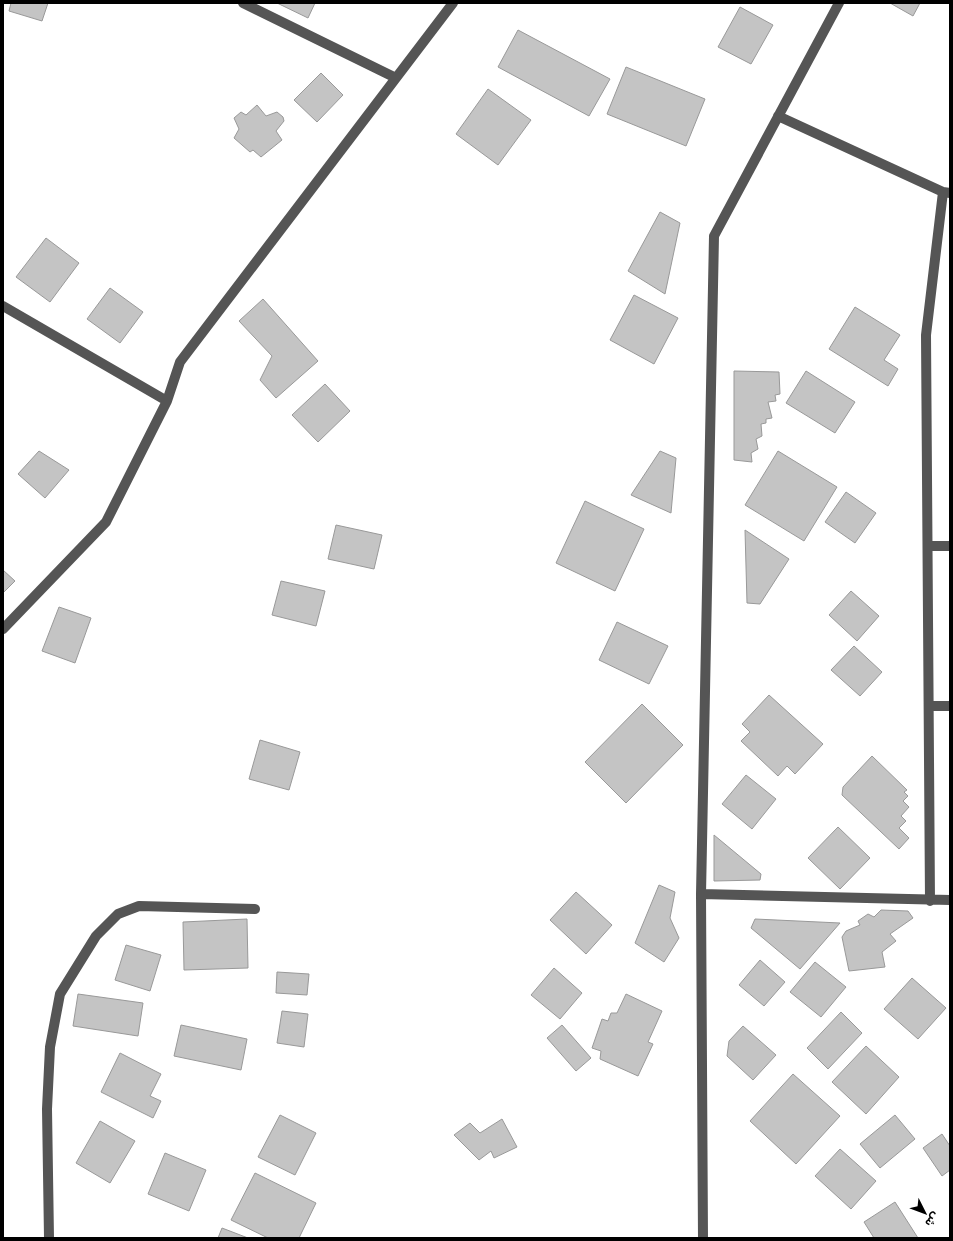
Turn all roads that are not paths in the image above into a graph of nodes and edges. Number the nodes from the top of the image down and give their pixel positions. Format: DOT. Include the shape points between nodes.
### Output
graph roads {
  1 [pos="243,3"];
  2 [pos="453,3"];
  3 [pos="839,3"];
  4 [pos="396,78"];
  5 [pos="778,116"];
  6 [pos="947,193"];
  7 [pos="3,306"];
  8 [pos="167,401"];
  9 [pos="928,546"];
  10 [pos="950,546"];
  11 [pos="3,629"];
  12 [pos="930,706"];
  13 [pos="950,706"];
  14 [pos="701,894"];
  15 [pos="950,900"];
  16 [pos="930,901"];
  17 [pos="255,909"];
  18 [pos="49,1238"];
  19 [pos="703,1238"];
  1 -- 4 [label="street"];
  2 -- 4 [label="street"];
  3 -- 5 [label="street"];
  4 -- 8 [label="street" via="180,362"];
  5 -- 6 [label="street"];
  5 -- 14 [label="street" via="714,236"];
  6 -- 9 [label="street" via="926,335"];
  7 -- 8 [label="street"];
  8 -- 11 [label="street" via="106,522"];
  9 -- 10 [label="street"];
  9 -- 12 [label="street"];
  12 -- 13 [label="street"];
  12 -- 16 [label="street"];
  14 -- 16 [label="street"];
  14 -- 19 [label="street"];
  15 -- 16 [label="street"];
  17 -- 18 [label="street" via="139,906 118,914 96,936 60,994 50,1046 47,1109"];
}
